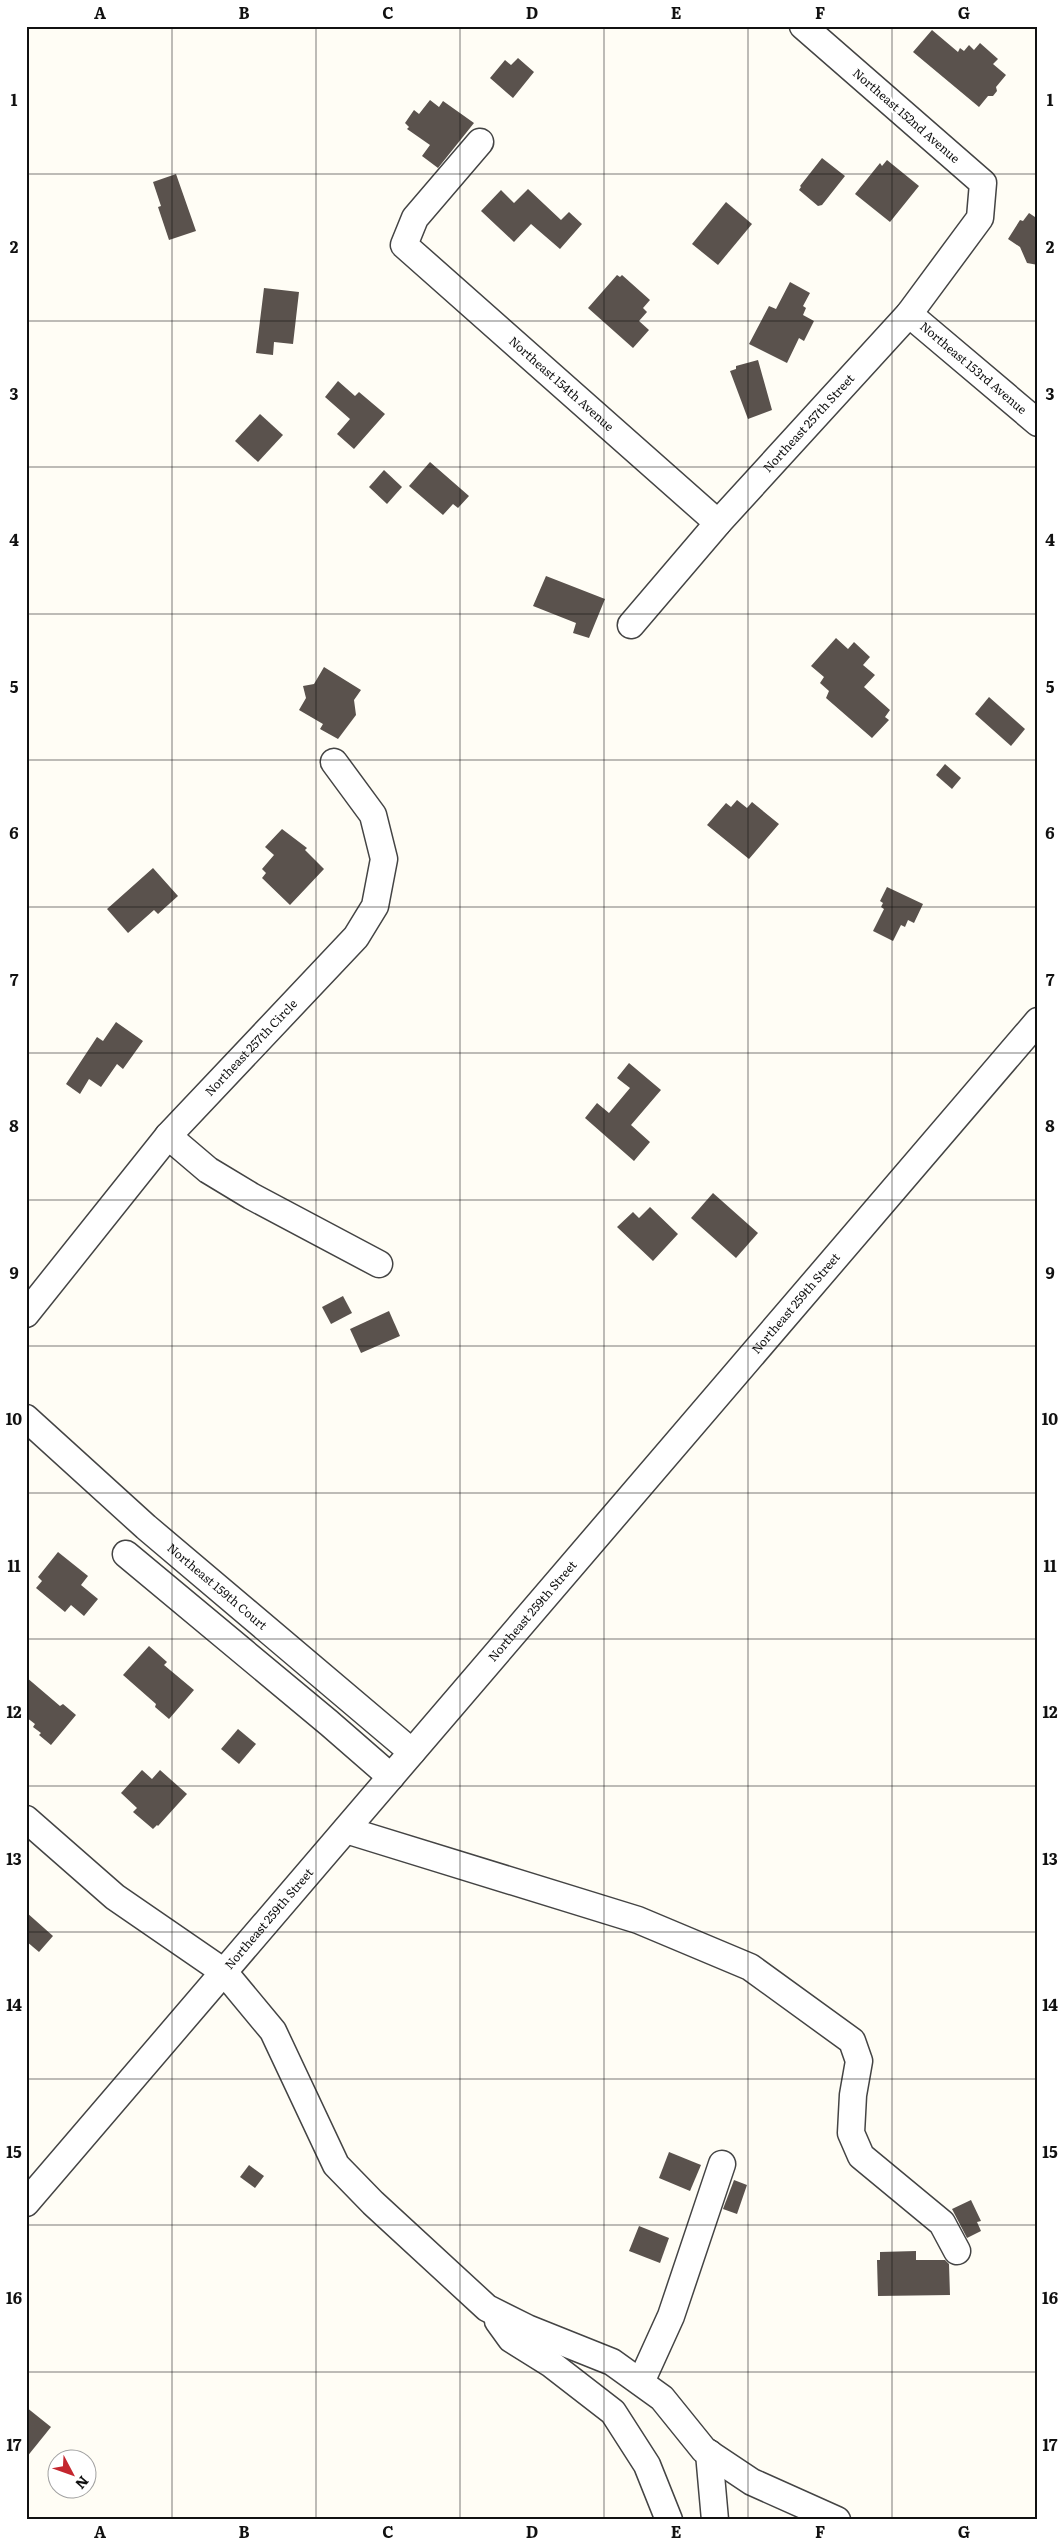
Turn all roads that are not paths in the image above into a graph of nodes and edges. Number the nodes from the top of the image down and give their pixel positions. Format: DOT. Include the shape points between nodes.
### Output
graph roads {
  1 [pos="803,26"];
  2 [pos="480,142"];
  3 [pos="980,218"];
  4 [pos="908,314"];
  5 [pos="1038,423"];
  6 [pos="718,523"];
  7 [pos="631,625"];
  8 [pos="334,762"];
  9 [pos="1038,1021"];
  10 [pos="168,1136"];
  11 [pos="379,1264"];
  12 [pos="26,1314"];
  13 [pos="26,1418"];
  14 [pos="126,1554"];
  15 [pos="412,1752"];
  16 [pos="391,1777"];
  17 [pos="26,1818"];
  18 [pos="346,1830"];
  19 [pos="224,1972"];
  20 [pos="722,2164"];
  21 [pos="26,2203"];
  22 [pos="957,2251"];
  23 [pos="487,2308"];
  24 [pos="641,2382"];
  25 [pos="709,2453"];
  26 [pos="669,2520"];
  27 [pos="716,2520"];
  28 [pos="838,2520"];
  1 -- 3 [label="street, Northeast 152nd Avenue" via="984,184"];
  2 -- 6 [label="street, Northeast 154th Avenue" via="415,218 404,245"];
  3 -- 4 [label="street, Northeast 257th Street"];
  4 -- 5 [label="street, Northeast 153rd Avenue"];
  4 -- 6 [label="street, Northeast 257th Street"];
  6 -- 7 [label="street, Northeast 257th Street"];
  8 -- 10 [label="street, Northeast 257th Circle" via="373,815 384,859 375,906 356,937"];
  9 -- 15 [label="street, Northeast 259th Street"];
  10 -- 11 [label="street" via="208,1170"];
  10 -- 12 [label="street, Northeast 257th Circle"];
  13 -- 15 [label="street, Northeast 159th Court" via="146,1528"];
  14 -- 16 [label="street"];
  15 -- 16 [label="street, Northeast 259th Street"];
  16 -- 18 [label="street, Northeast 259th Street"];
  17 -- 19 [label="street" via="115,1897"];
  18 -- 19 [label="street, Northeast 259th Street"];
  18 -- 22 [label="street" via="638,1920 750,1967 852,2041 859,2061 851,2133 861,2156 942,2223"];
  19 -- 21 [label="street, Northeast 259th Street"];
  19 -- 23 [label="street" via="273,2031 336,2166"];
  20 -- 24 [label="street" via="671,2316"];
  23 -- 24 [label="street" via="612,2362"];
  23 -- 26 [label="street" via="511,2338 613,2412 646,2465"];
  24 -- 25 [label="street" via="662,2398"];
  25 -- 27 [label="street"];
  25 -- 28 [label="street" via="752,2482"];
}
